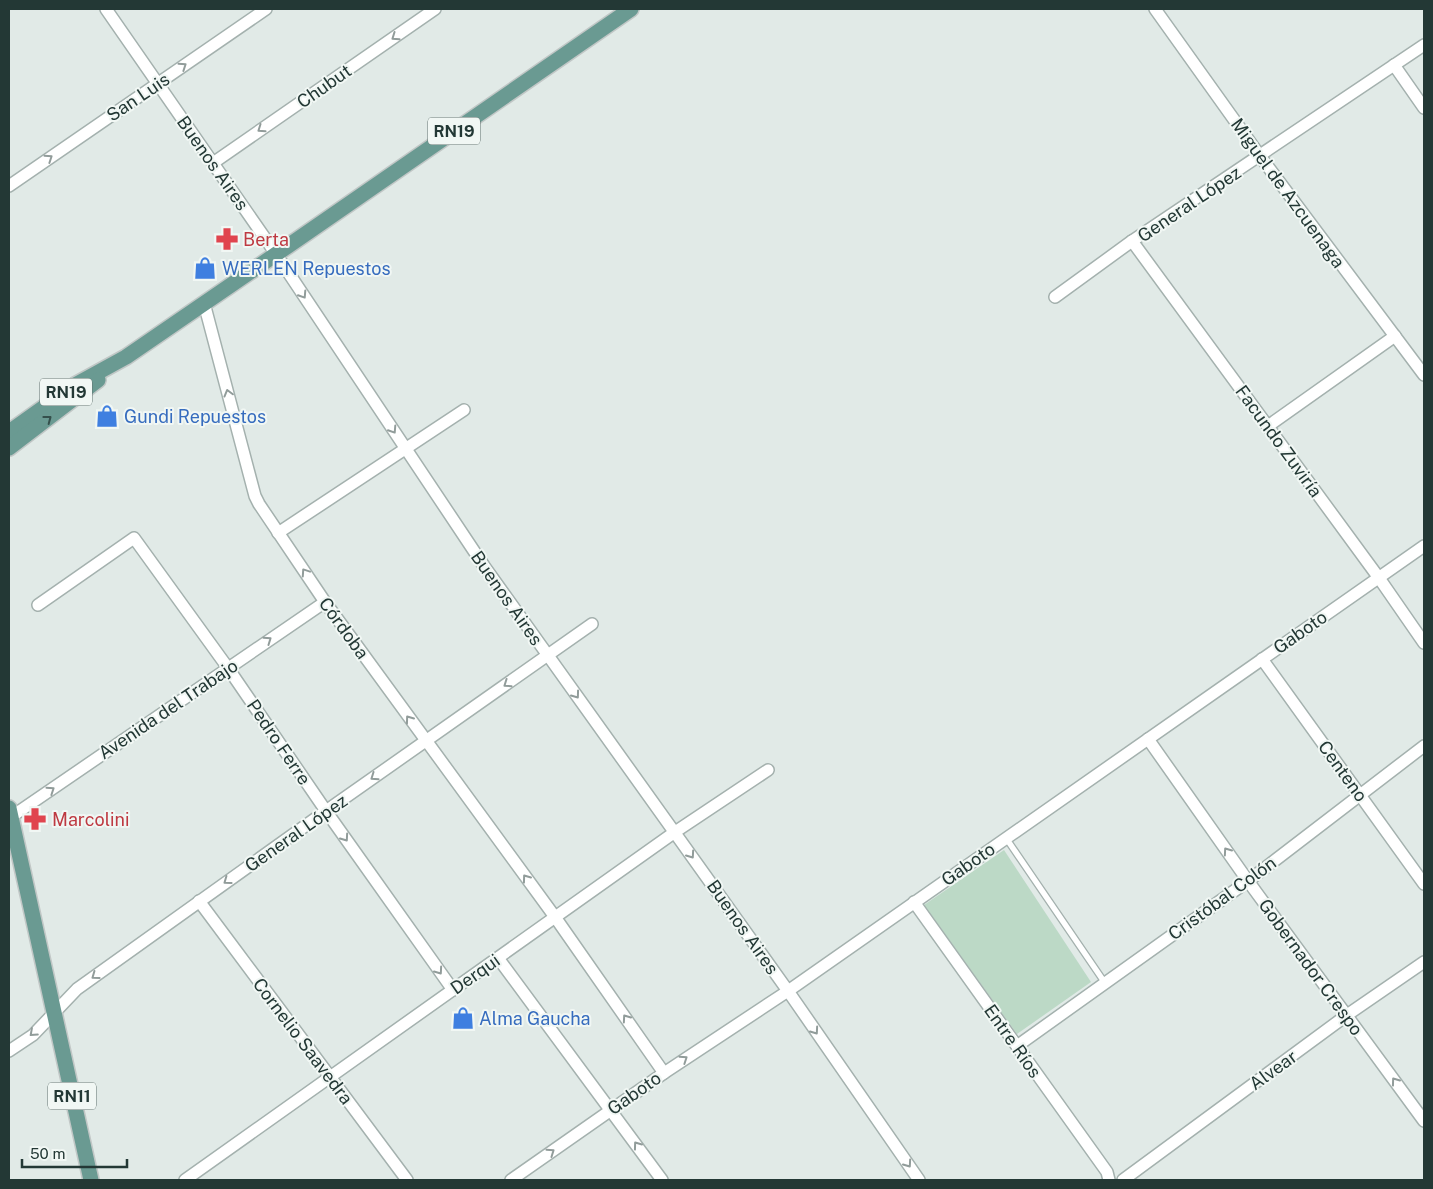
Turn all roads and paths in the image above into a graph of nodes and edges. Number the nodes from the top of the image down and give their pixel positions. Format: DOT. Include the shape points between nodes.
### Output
graph roads {
  1 [pos="106,9"];
  2 [pos="266,9"];
  3 [pos="435,9"];
  4 [pos="628,9"];
  5 [pos="1155,9"];
  6 [pos="1424,45"];
  7 [pos="1394,65"];
  8 [pos="157,84"];
  9 [pos="1424,108"];
  10 [pos="1260,156"];
  11 [pos="213,163"];
  12 [pos="9,186"];
  13 [pos="1132,242"];
  14 [pos="276,254"];
  15 [pos="1055,297"];
  16 [pos="204,303"];
  17 [pos="1395,336"];
  18 [pos="126,357"];
  19 [pos="1424,375"];
  20 [pos="464,410"];
  21 [pos="1268,426"];
  22 [pos="9,432"];
  23 [pos="9,448"];
  24 [pos="404,448"];
  25 [pos="278,533"];
  26 [pos="1424,546"];
  27 [pos="1379,578"];
  28 [pos="325,602"];
  29 [pos="38,606"];
  30 [pos="592,624"];
  31 [pos="1424,643"];
  32 [pos="547,656"];
  33 [pos="1262,659"];
  34 [pos="228,668"];
  35 [pos="1148,739"];
  36 [pos="426,742"];
  37 [pos="1424,746"];
  38 [pos="768,770"];
  39 [pos="1360,795"];
  40 [pos="326,811"];
  41 [pos="10,813"];
  42 [pos="675,832"];
  43 [pos="1006,838"];
  44 [pos="1248,881"];
  45 [pos="1424,884"];
  46 [pos="199,901"];
  47 [pos="914,902"];
  48 [pos="555,917"];
  49 [pos="498,958"];
  50 [pos="1424,962"];
  51 [pos="1106,983"];
  52 [pos="453,990"];
  53 [pos="788,991"];
  54 [pos="54,1011"];
  55 [pos="1347,1016"];
  56 [pos="1017,1046"];
  57 [pos="9,1051"];
  58 [pos="664,1073"];
  59 [pos="330,1077"];
  60 [pos="611,1110"];
  61 [pos="1424,1121"];
  62 [pos="90,1180"];
  63 [pos="185,1180"];
  64 [pos="407,1180"];
  65 [pos="511,1180"];
  66 [pos="662,1180"];
  67 [pos="919,1180"];
  68 [pos="1109,1180"];
  69 [pos="1123,1180"];
  1 -- 8 [label="street, Buenos Aires"];
  8 -- 2 [label="street, San Luis, one-way"];
  3 -- 11 [label="street, Chubut, one-way"];
  4 -- 14 [label="main road, RN19"];
  5 -- 10 [label="street, Miguel de Azcuenaga"];
  6 -- 7 [label="street, General López"];
  7 -- 9 [label="street"];
  7 -- 10 [label="street, General López"];
  8 -- 11 [label="street, Buenos Aires"];
  12 -- 8 [label="street, San Luis, one-way"];
  10 -- 13 [label="street, General López"];
  10 -- 17 [label="street, Miguel de Azcuenaga"];
  11 -- 14 [label="street, Buenos Aires"];
  13 -- 15 [label="street, General López"];
  13 -- 21 [label="street, Facundo Zuviría"];
  14 -- 16 [label="main road, RN19"];
  14 -- 24 [label="street, Buenos Aires, one-way"];
  16 -- 18 [label="main road, RN19"];
  25 -- 16 [label="street, Córdoba, one-way" via="255,496"];
  17 -- 19 [label="street, Miguel de Azcuenaga"];
  17 -- 21 [label="street"];
  18 -- 22 [label="main road, RN19" via="75,385"];
  23 -- 18 [label="main road, RN19, one-way"];
  20 -- 24 [label="street"];
  21 -- 27 [label="street, Facundo Zuviría"];
  24 -- 25 [label="street"];
  24 -- 32 [label="street, Buenos Aires"];
  28 -- 25 [label="street, Córdoba, one-way"];
  26 -- 27 [label="street, Gaboto"];
  27 -- 31 [label="street, Facundo Zuviría"];
  27 -- 33 [label="street, Gaboto"];
  34 -- 28 [label="street, Avenida del Trabajo, one-way"];
  36 -- 28 [label="street, Córdoba, one-way"];
  29 -- 34 [label="street, Pedro Ferre" via="134,538"];
  30 -- 32 [label="street, General López"];
  32 -- 36 [label="street, General López, one-way"];
  32 -- 42 [label="street, Buenos Aires, one-way"];
  33 -- 35 [label="street, Gaboto"];
  33 -- 39 [label="street, Centeno"];
  34 -- 40 [label="street, Pedro Ferre"];
  41 -- 34 [label="street, Avenida del Trabajo, one-way"];
  35 -- 43 [label="street, Gaboto"];
  44 -- 35 [label="street, Gobernador Crespo, one-way"];
  36 -- 40 [label="street, General López, one-way"];
  48 -- 36 [label="street, Córdoba, one-way"];
  37 -- 39 [label="street, Cristóbal Colón"];
  38 -- 42 [label="street, Derqui"];
  39 -- 44 [label="street, Cristóbal Colón"];
  39 -- 45 [label="street, Centeno"];
  40 -- 46 [label="street, General López, one-way"];
  40 -- 52 [label="street, Pedro Ferre, one-way"];
  41 -- 54 [label="main road, RN11"];
  42 -- 48 [label="street, Derqui"];
  42 -- 53 [label="street, Buenos Aires, one-way"];
  43 -- 47 [label="street, Gaboto"];
  43 -- 51 [label="lane"];
  44 -- 51 [label="street, Cristóbal Colón"];
  44 -- 55 [label="street, Gobernador Crespo"];
  46 -- 54 [label="street, General López, one-way" via="77,989"];
  46 -- 59 [label="street, Cornelio Saavedra"];
  47 -- 53 [label="street, Gaboto"];
  47 -- 56 [label="street, Entre Ríos"];
  48 -- 49 [label="street, Derqui"];
  58 -- 48 [label="street, Córdoba, one-way"];
  49 -- 52 [label="street, Derqui"];
  49 -- 60 [label="street"];
  50 -- 55 [label="street, Alvear"];
  51 -- 56 [label="street, Cristóbal Colón"];
  52 -- 59 [label="street, Derqui"];
  58 -- 53 [label="street, Gaboto, one-way"];
  53 -- 67 [label="street, Buenos Aires, one-way"];
  54 -- 57 [label="street, General López, one-way" via="33,1035"];
  54 -- 62 [label="main road, RN11"];
  61 -- 55 [label="street, Gobernador Crespo, one-way"];
  55 -- 69 [label="street, Alvear"];
  56 -- 68 [label="street, Entre Ríos" via="1107,1172"];
  58 -- 60 [label="street, Gaboto"];
  59 -- 63 [label="street, Derqui"];
  59 -- 64 [label="street, Cornelio Saavedra"];
  65 -- 60 [label="street, Gaboto, one-way"];
  66 -- 60 [label="street, one-way"];
}
